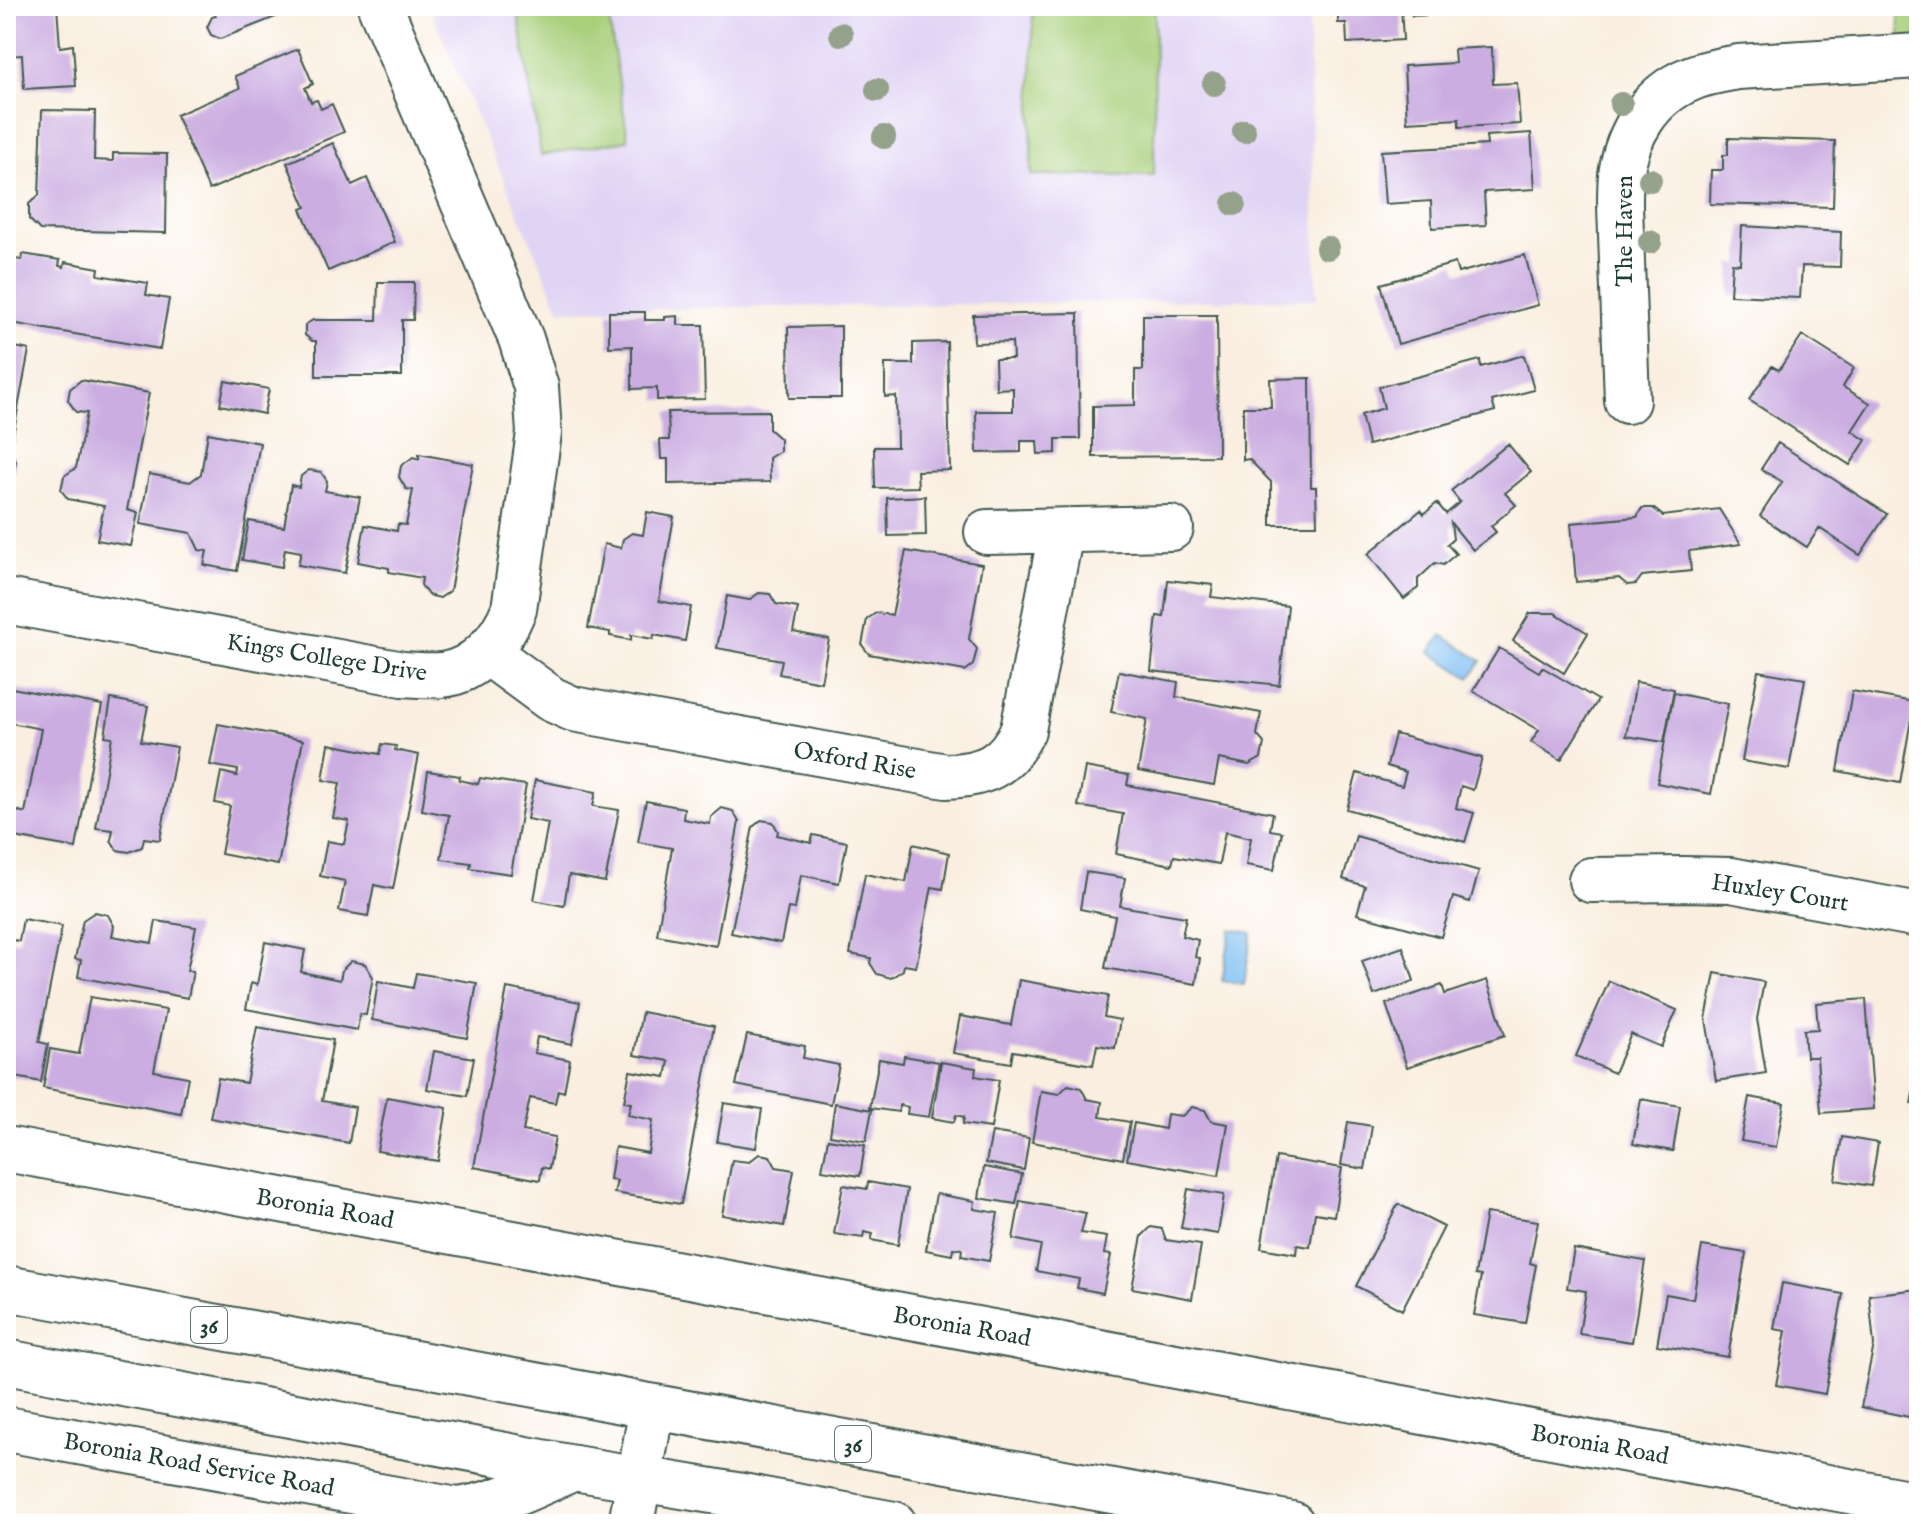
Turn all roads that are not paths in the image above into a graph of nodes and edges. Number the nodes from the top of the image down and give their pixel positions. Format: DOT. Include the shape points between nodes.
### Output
graph roads {
  1 [pos="380,6"];
  2 [pos="1919,56"];
  3 [pos="1627,401"];
  4 [pos="1171,528"];
  5 [pos="987,532"];
  6 [pos="1061,532"];
  7 [pos="6,601"];
  8 [pos="487,652"];
  9 [pos="1591,880"];
  10 [pos="1919,915"];
  11 [pos="6,1149"];
  12 [pos="6,1288"];
  13 [pos="6,1362"];
  14 [pos="652,1407"];
  15 [pos="6,1429"];
  16 [pos="574,1468"];
  17 [pos="639,1478"];
  18 [pos="1919,1504"];
  19 [pos="754,1510"];
  20 [pos="631,1524"];
  21 [pos="894,1524"];
  22 [pos="1292,1524"];
  1 -- 8 [label="street, Kings College Drive" via="521,339 536,387 539,433 514,609"];
  2 -- 3 [label="street, The Haven" via="1714,71 1674,87 1642,117 1621,176"];
  4 -- 6 [label="street"];
  5 -- 6 [label="street"];
  6 -- 8 [label="street, Oxford Rise" via="1023,730 1005,757 970,775 946,776 573,709"];
  7 -- 8 [label="street, Kings College Drive" via="403,674 445,675"];
  9 -- 10 [label="street, Huxley Court" via="1731,880"];
  11 -- 18 [label="street, Boronia Road"];
  12 -- 14 [label="street, 36"];
  13 -- 16 [label="street"];
  14 -- 17 [label="street"];
  14 -- 22 [label="street, 36"];
  15 -- 16 [label="street, Boronia Road Service Road" via="457,1510 490,1503"];
  16 -- 17 [label="street"];
  17 -- 19 [label="street"];
  17 -- 20 [label="street"];
  19 -- 21 [label="street"];
}
